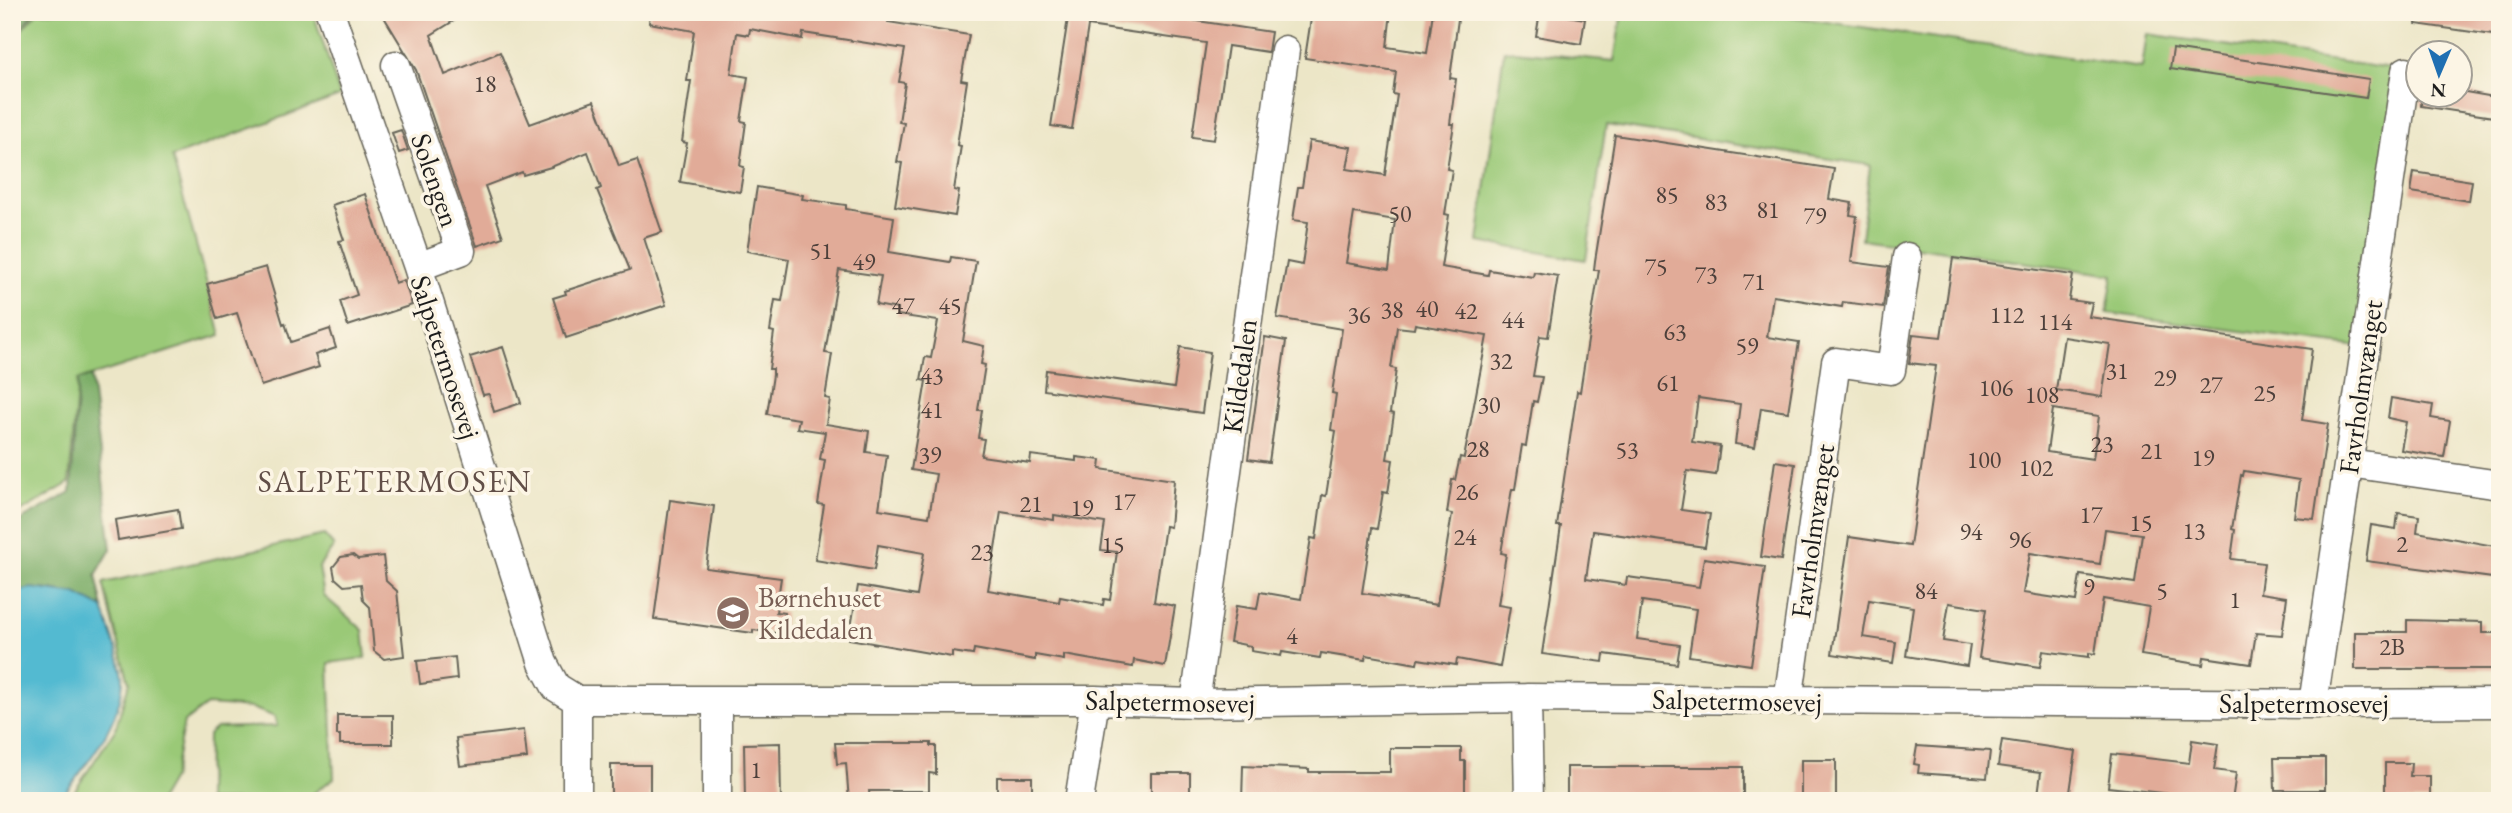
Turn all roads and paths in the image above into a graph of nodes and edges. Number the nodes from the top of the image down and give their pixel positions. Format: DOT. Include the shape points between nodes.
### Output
graph roads {
  1 [pos="330,12"];
  2 [pos="1286,50"];
  3 [pos="396,65"];
  4 [pos="2404,85"];
  5 [pos="1907,257"];
  6 [pos="418,267"];
  7 [pos="2349,463"];
  8 [pos="2500,485"];
  9 [pos="1527,698"];
  10 [pos="577,700"];
  11 [pos="717,700"];
  12 [pos="1095,700"];
  13 [pos="1788,701"];
  14 [pos="1195,703"];
  15 [pos="2500,703"];
  16 [pos="2313,704"];
  17 [pos="577,801"];
  18 [pos="717,801"];
  19 [pos="1079,801"];
  20 [pos="1529,801"];
  1 -- 6 [label="street, Salpetermosevej"];
  2 -- 14 [label="street, Kildedalen"];
  3 -- 6 [label="street, Solengen" via="461,251"];
  4 -- 7 [label="street, Favrholmvænget"];
  5 -- 13 [label="street, Favrholmvænget" via="1891,370 1836,362"];
  6 -- 10 [label="street, Salpetermosevej" via="543,663 556,687"];
  7 -- 8 [label="street"];
  7 -- 16 [label="street, Favrholmvænget"];
  9 -- 13 [label="street, Salpetermosevej"];
  9 -- 14 [label="street, Salpetermosevej"];
  9 -- 20 [label="street"];
  10 -- 11 [label="street, Salpetermosevej"];
  10 -- 17 [label="street"];
  11 -- 12 [label="street, Salpetermosevej"];
  11 -- 18 [label="street"];
  12 -- 14 [label="street, Salpetermosevej"];
  12 -- 19 [label="street"];
  13 -- 16 [label="street, Salpetermosevej"];
  15 -- 16 [label="street, Salpetermosevej"];
}
